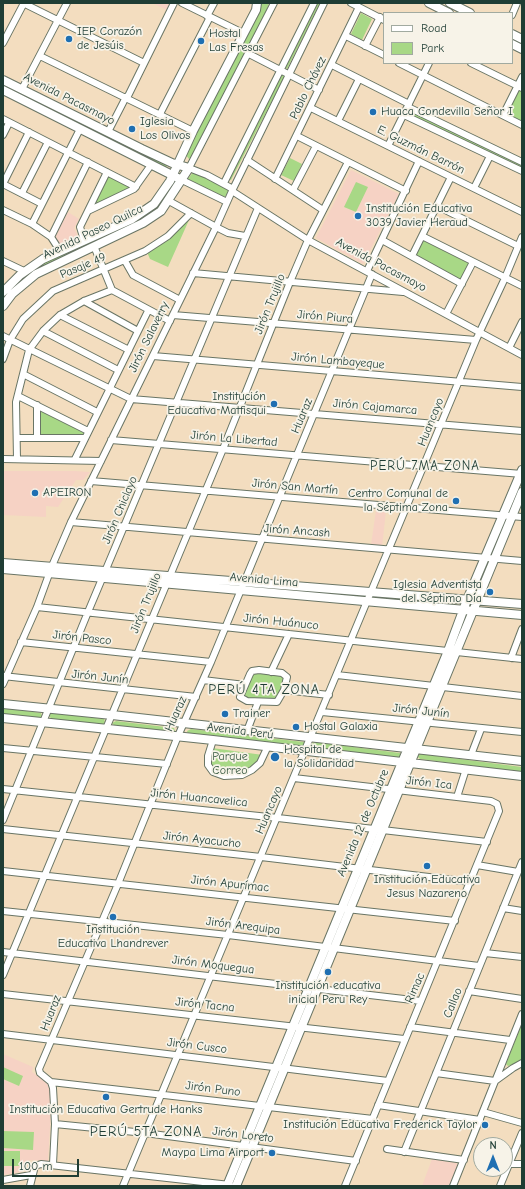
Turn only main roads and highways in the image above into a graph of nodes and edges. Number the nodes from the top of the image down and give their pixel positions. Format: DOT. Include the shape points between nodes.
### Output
graph roads {
  1 [pos="257,3"];
  2 [pos="429,3"];
  3 [pos="450,3"];
  4 [pos="448,12"];
  5 [pos="468,12"];
  6 [pos="513,34"];
  7 [pos="522,39"];
  8 [pos="513,44"];
  9 [pos="522,49"];
  10 [pos="3,80"];
  11 [pos="3,90"];
  12 [pos="178,165"];
  13 [pos="189,168"];
  14 [pos="173,175"];
  15 [pos="182,180"];
  16 [pos="4,288"];
  17 [pos="3,306"];
  18 [pos="521,473"];
  19 [pos="522,492"];
  20 [pos="3,563"];
  21 [pos="3,569"];
  22 [pos="51,570"];
  23 [pos="243,586"];
  24 [pos="467,600"];
  25 [pos="476,600"];
  26 [pos="522,604"];
  27 [pos="463,609"];
  28 [pos="473,610"];
  29 [pos="522,615"];
  30 [pos="452,651"];
  31 [pos="438,686"];
  32 [pos="3,704"];
  33 [pos="3,718"];
  34 [pos="407,748"];
  35 [pos="416,749"];
  36 [pos="522,761"];
  37 [pos="406,762"];
  38 [pos="522,776"];
  39 [pos="329,948"];
  40 [pos="231,1185"];
  1 -- 12 [label="main road, Avenida Paseo Quilca" via="256,10"];
  2 -- 4 [label="main road"];
  3 -- 5 [label="main road"];
  6 -- 7 [label="main road"];
  8 -- 9 [label="main road"];
  10 -- 12 [label="main road, Avenida Pacasmayo" via="24,87 108,132"];
  11 -- 14 [label="main road, Avenida Pacasmayo"];
  12 -- 13 [label="main road, Avenida Pacasmayo"];
  12 -- 14 [label="main road, Avenida Paseo Quilca"];
  13 -- 15 [label="main road, Avenida Paseo Quilca"];
  14 -- 15 [label="main road, Avenida Pacasmayo"];
  14 -- 16 [label="main road, Avenida Paseo Quilca" via="154,204 144,212 60,251 24,271"];
  15 -- 17 [label="main road, Avenida Paseo Quilca" via="160,211 143,223 36,274 12,294"];
  18 -- 24 [label="main road, Avenida 12 de Octubre"];
  19 -- 25 [label="main road, Avenida 12 de Octubre"];
  20 -- 22 [label="main road, Avenida Lima"];
  21 -- 22 [label="main road, Avenida Lima"];
  22 -- 23 [label="main road, Avenida Lima"];
  23 -- 24 [label="main road, Avenida Lima" via="372,592"];
  23 -- 27 [label="main road, Avenida Lima"];
  24 -- 25 [label="main road, Avenida Lima"];
  24 -- 27 [label="main road, Avenida 12 de Octubre"];
  25 -- 26 [label="main road, Avenida Lima"];
  25 -- 28 [label="main road, Avenida 12 de Octubre"];
  27 -- 28 [label="main road, Avenida Lima"];
  27 -- 30 [label="main road, Avenida 12 de Octubre"];
  28 -- 29 [label="main road, Avenida Lima"];
  28 -- 30 [label="main road, Avenida 12 de Octubre"];
  30 -- 31 [label="main road, Avenida 12 de Octubre"];
  31 -- 34 [label="main road, Avenida 12 de Octubre"];
  31 -- 35 [label="main road, Avenida 12 de Octubre"];
  32 -- 34 [label="main road, Avenida Perú"];
  33 -- 37 [label="main road, Avenida Perú"];
  34 -- 35 [label="main road, Avenida Perú"];
  34 -- 37 [label="main road, Avenida 12 de Octubre"];
  35 -- 36 [label="main road, Avenida Perú"];
  35 -- 37 [label="main road, Avenida 12 de Octubre"];
  37 -- 38 [label="main road, Avenida Perú"];
  37 -- 39 [label="main road, Avenida 12 de Octubre" via="391,789 357,869 341,908"];
  37 -- 39 [label="main road, Avenida 12 de Octubre" via="399,790 350,909"];
  39 -- 40 [label="main road, Avenida 12 de Octubre"];
}
